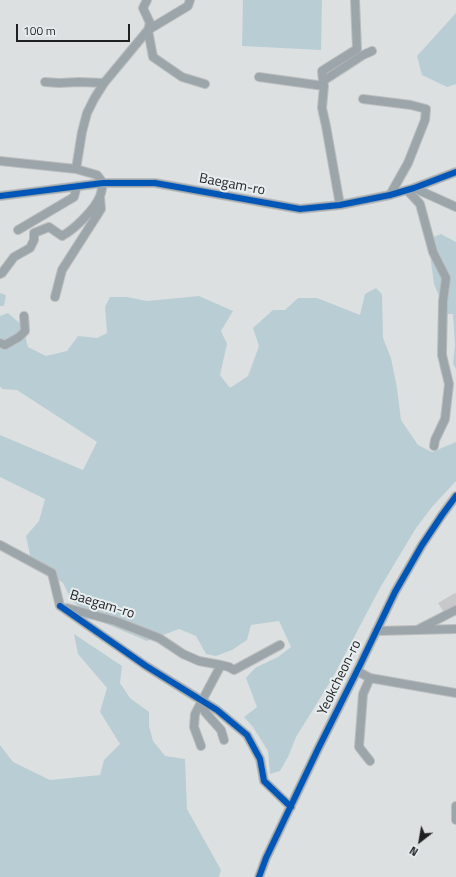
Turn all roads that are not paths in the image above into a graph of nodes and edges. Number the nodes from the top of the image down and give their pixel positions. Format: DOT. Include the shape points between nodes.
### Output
graph roads {
  1 [pos="147,0"];
  2 [pos="190,0"];
  3 [pos="355,0"];
  4 [pos="148,30"];
  5 [pos="372,51"];
  6 [pos="259,77"];
  7 [pos="45,82"];
  8 [pos="104,83"];
  9 [pos="205,84"];
  10 [pos="324,84"];
  11 [pos="363,98"];
  12 [pos="0,160"];
  13 [pos="76,169"];
  14 [pos="456,172"];
  15 [pos="103,183"];
  16 [pos="76,186"];
  17 [pos="411,189"];
  18 [pos="390,195"];
  19 [pos="0,196"];
  20 [pos="100,197"];
  21 [pos="340,205"];
  22 [pos="456,207"];
  23 [pos="18,230"];
  24 [pos="0,274"];
  25 [pos="55,297"];
  26 [pos="24,316"];
  27 [pos="0,343"];
  28 [pos="434,446"];
  29 [pos="456,496"];
  30 [pos="0,544"];
  31 [pos="60,606"];
  32 [pos="456,610"];
  33 [pos="456,629"];
  34 [pos="416,630"];
  35 [pos="376,631"];
  36 [pos="280,646"];
  37 [pos="221,665"];
  38 [pos="357,671"];
  39 [pos="370,678"];
  40 [pos="456,693"];
  41 [pos="202,701"];
  42 [pos="224,740"];
  43 [pos="201,746"];
  44 [pos="370,761"];
  45 [pos="456,806"];
  46 [pos="291,807"];
  47 [pos="456,820"];
  48 [pos="259,877"];
  1 -- 4 [label="street" via="143,8 150,23"];
  2 -- 4 [label="street" via="188,6"];
  3 -- 10 [label="street" via="357,49 322,71"];
  4 -- 8 [label="street"];
  4 -- 9 [label="street" via="153,57 182,77"];
  5 -- 10 [label="street"];
  6 -- 10 [label="street"];
  7 -- 8 [label="street"];
  8 -- 13 [label="street" via="86,113"];
  10 -- 21 [label="street" via="322,108"];
  11 -- 18 [label="street" via="411,104 426,109 425,120 408,163"];
  12 -- 13 [label="street"];
  13 -- 15 [label="street" via="97,175"];
  14 -- 17 [label="street, Baegam-ro"];
  15 -- 16 [label="street, Baegam-ro"];
  15 -- 20 [label="street"];
  15 -- 21 [label="street, Baegam-ro" via="155,183 300,209"];
  16 -- 19 [label="street, Baegam-ro"];
  16 -- 23 [label="street" via="74,197"];
  17 -- 18 [label="street, Baegam-ro"];
  17 -- 22 [label="street"];
  17 -- 28 [label="street" via="420,204 433,252 446,278 442,354 449,384 445,420"];
  18 -- 21 [label="street, Baegam-ro"];
  20 -- 24 [label="street" via="89,214 68,233 62,236 48,227 34,233 30,248 14,257"];
  20 -- 25 [label="street" via="101,209 62,270"];
  26 -- 27 [label="street" via="25,331 5,345"];
  29 -- 35 [label="street, Yeokcheon-ro" via="409,566"];
  30 -- 31 [label="street, Baegam-ro" via="52,573"];
  31 -- 37 [label="street, Baegam-ro" via="115,621 159,638 199,661"];
  31 -- 41 [label="street" via="146,666"];
  32 -- 34 [label="street"];
  33 -- 34 [label="street"];
  34 -- 35 [label="street"];
  35 -- 38 [label="street, Yeokcheon-ro"];
  36 -- 37 [label="street, Baegam-ro" via="234,670"];
  37 -- 41 [label="street"];
  38 -- 39 [label="street, Yeokcheon-ro"];
  38 -- 46 [label="street, Yeokcheon-ro"];
  39 -- 40 [label="street, Yeokcheon-ro"];
  39 -- 44 [label="street, Yeokcheon-ro" via="363,694 359,747"];
  41 -- 42 [label="street" via="205,712 221,730"];
  41 -- 43 [label="street" via="194,721"];
  41 -- 46 [label="street" via="247,736 260,759 264,782"];
  45 -- 47 [label="street"];
  46 -- 48 [label="street, Yeokcheon-ro"];
}
